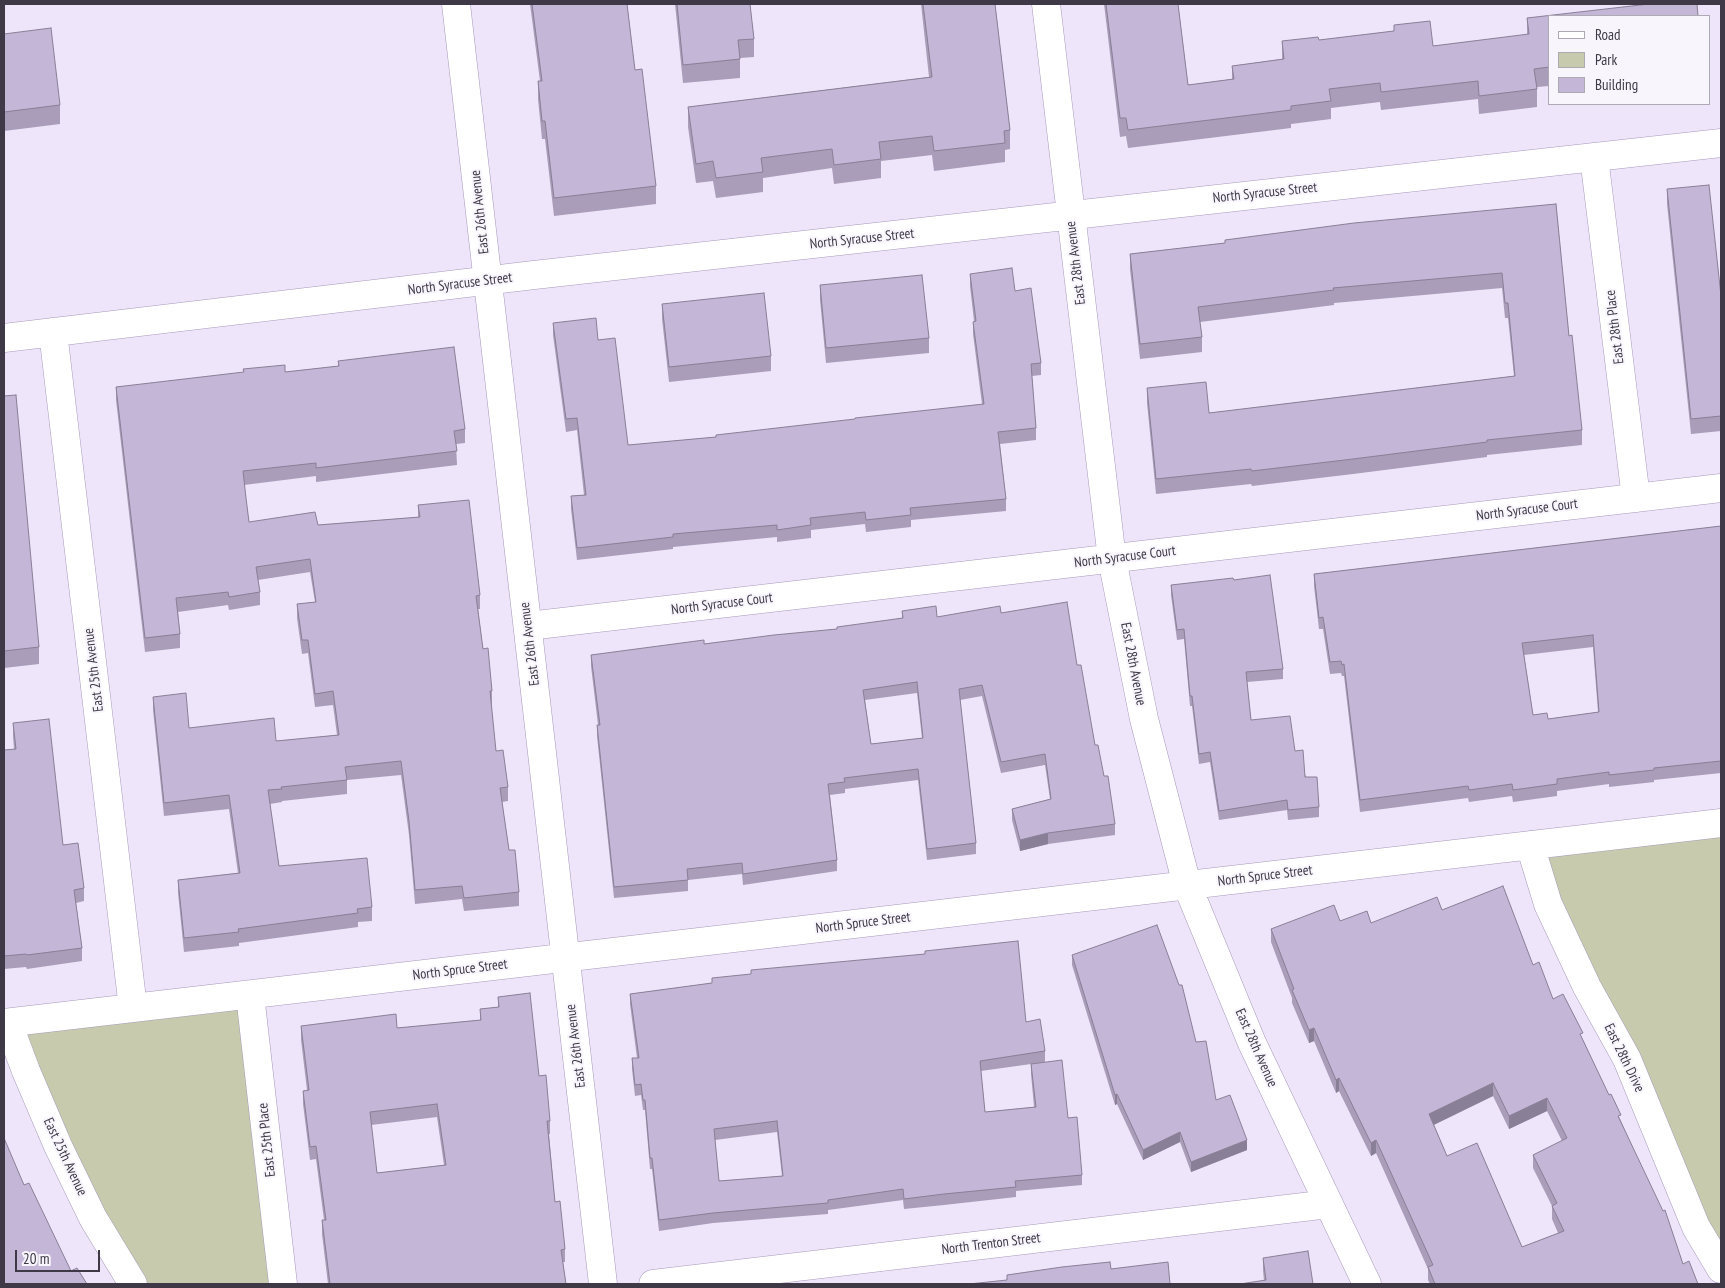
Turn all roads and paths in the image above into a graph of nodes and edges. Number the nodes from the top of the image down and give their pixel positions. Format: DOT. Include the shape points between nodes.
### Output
graph roads {
  1 [pos="456,4"];
  2 [pos="1046,4"];
  3 [pos="1721,143"];
  4 [pos="1594,157"];
  5 [pos="1070,215"];
  6 [pos="488,280"];
  7 [pos="53,332"];
  8 [pos="4,338"];
  9 [pos="1721,488"];
  10 [pos="1636,498"];
  11 [pos="1112,559"];
  12 [pos="528,626"];
  13 [pos="1721,822"];
  14 [pos="1530,845"];
  15 [pos="1187,885"];
  16 [pos="566,958"];
  17 [pos="250,995"];
  18 [pos="133,1008"];
  19 [pos="6,1023"];
  20 [pos="1329,1204"];
  21 [pos="1721,1269"];
  22 [pos="134,1284"];
  23 [pos="283,1284"];
  24 [pos="604,1284"];
  25 [pos="653,1284"];
  26 [pos="1367,1284"];
  1 -- 6 [label="street, East 26th Avenue"];
  2 -- 5 [label="street, East 28th Avenue"];
  3 -- 4 [label="street, North Syracuse Street"];
  4 -- 5 [label="street, North Syracuse Street"];
  4 -- 10 [label="street, East 28th Place"];
  5 -- 6 [label="street, North Syracuse Street"];
  5 -- 11 [label="street, East 28th Avenue"];
  6 -- 7 [label="street, North Syracuse Street"];
  6 -- 12 [label="street, East 26th Avenue"];
  7 -- 8 [label="street, North Syracuse Street"];
  7 -- 18 [label="street, East 25th Avenue"];
  9 -- 10 [label="street, North Syracuse Court"];
  10 -- 11 [label="street, North Syracuse Court"];
  11 -- 12 [label="street, North Syracuse Court"];
  11 -- 15 [label="street, East 28th Avenue" via="1144,719"];
  12 -- 16 [label="street, East 26th Avenue"];
  13 -- 14 [label="street, North Spruce Street"];
  14 -- 15 [label="street, North Spruce Street"];
  14 -- 21 [label="street, East 28th Drive" via="1548,904 1587,987 1627,1059 1696,1227"];
  15 -- 16 [label="street, North Spruce Street"];
  15 -- 20 [label="street, East 28th Avenue" via="1252,1043"];
  16 -- 17 [label="street, North Spruce Street"];
  16 -- 24 [label="street, East 26th Avenue"];
  17 -- 18 [label="street, North Spruce Street"];
  17 -- 23 [label="street, East 25th Place"];
  18 -- 19 [label="street, North Spruce Street"];
  19 -- 22 [label="street, East 25th Avenue" via="93,1218"];
  20 -- 25 [label="street, North Trenton Street"];
  20 -- 26 [label="street, East 28th Avenue"];
}
